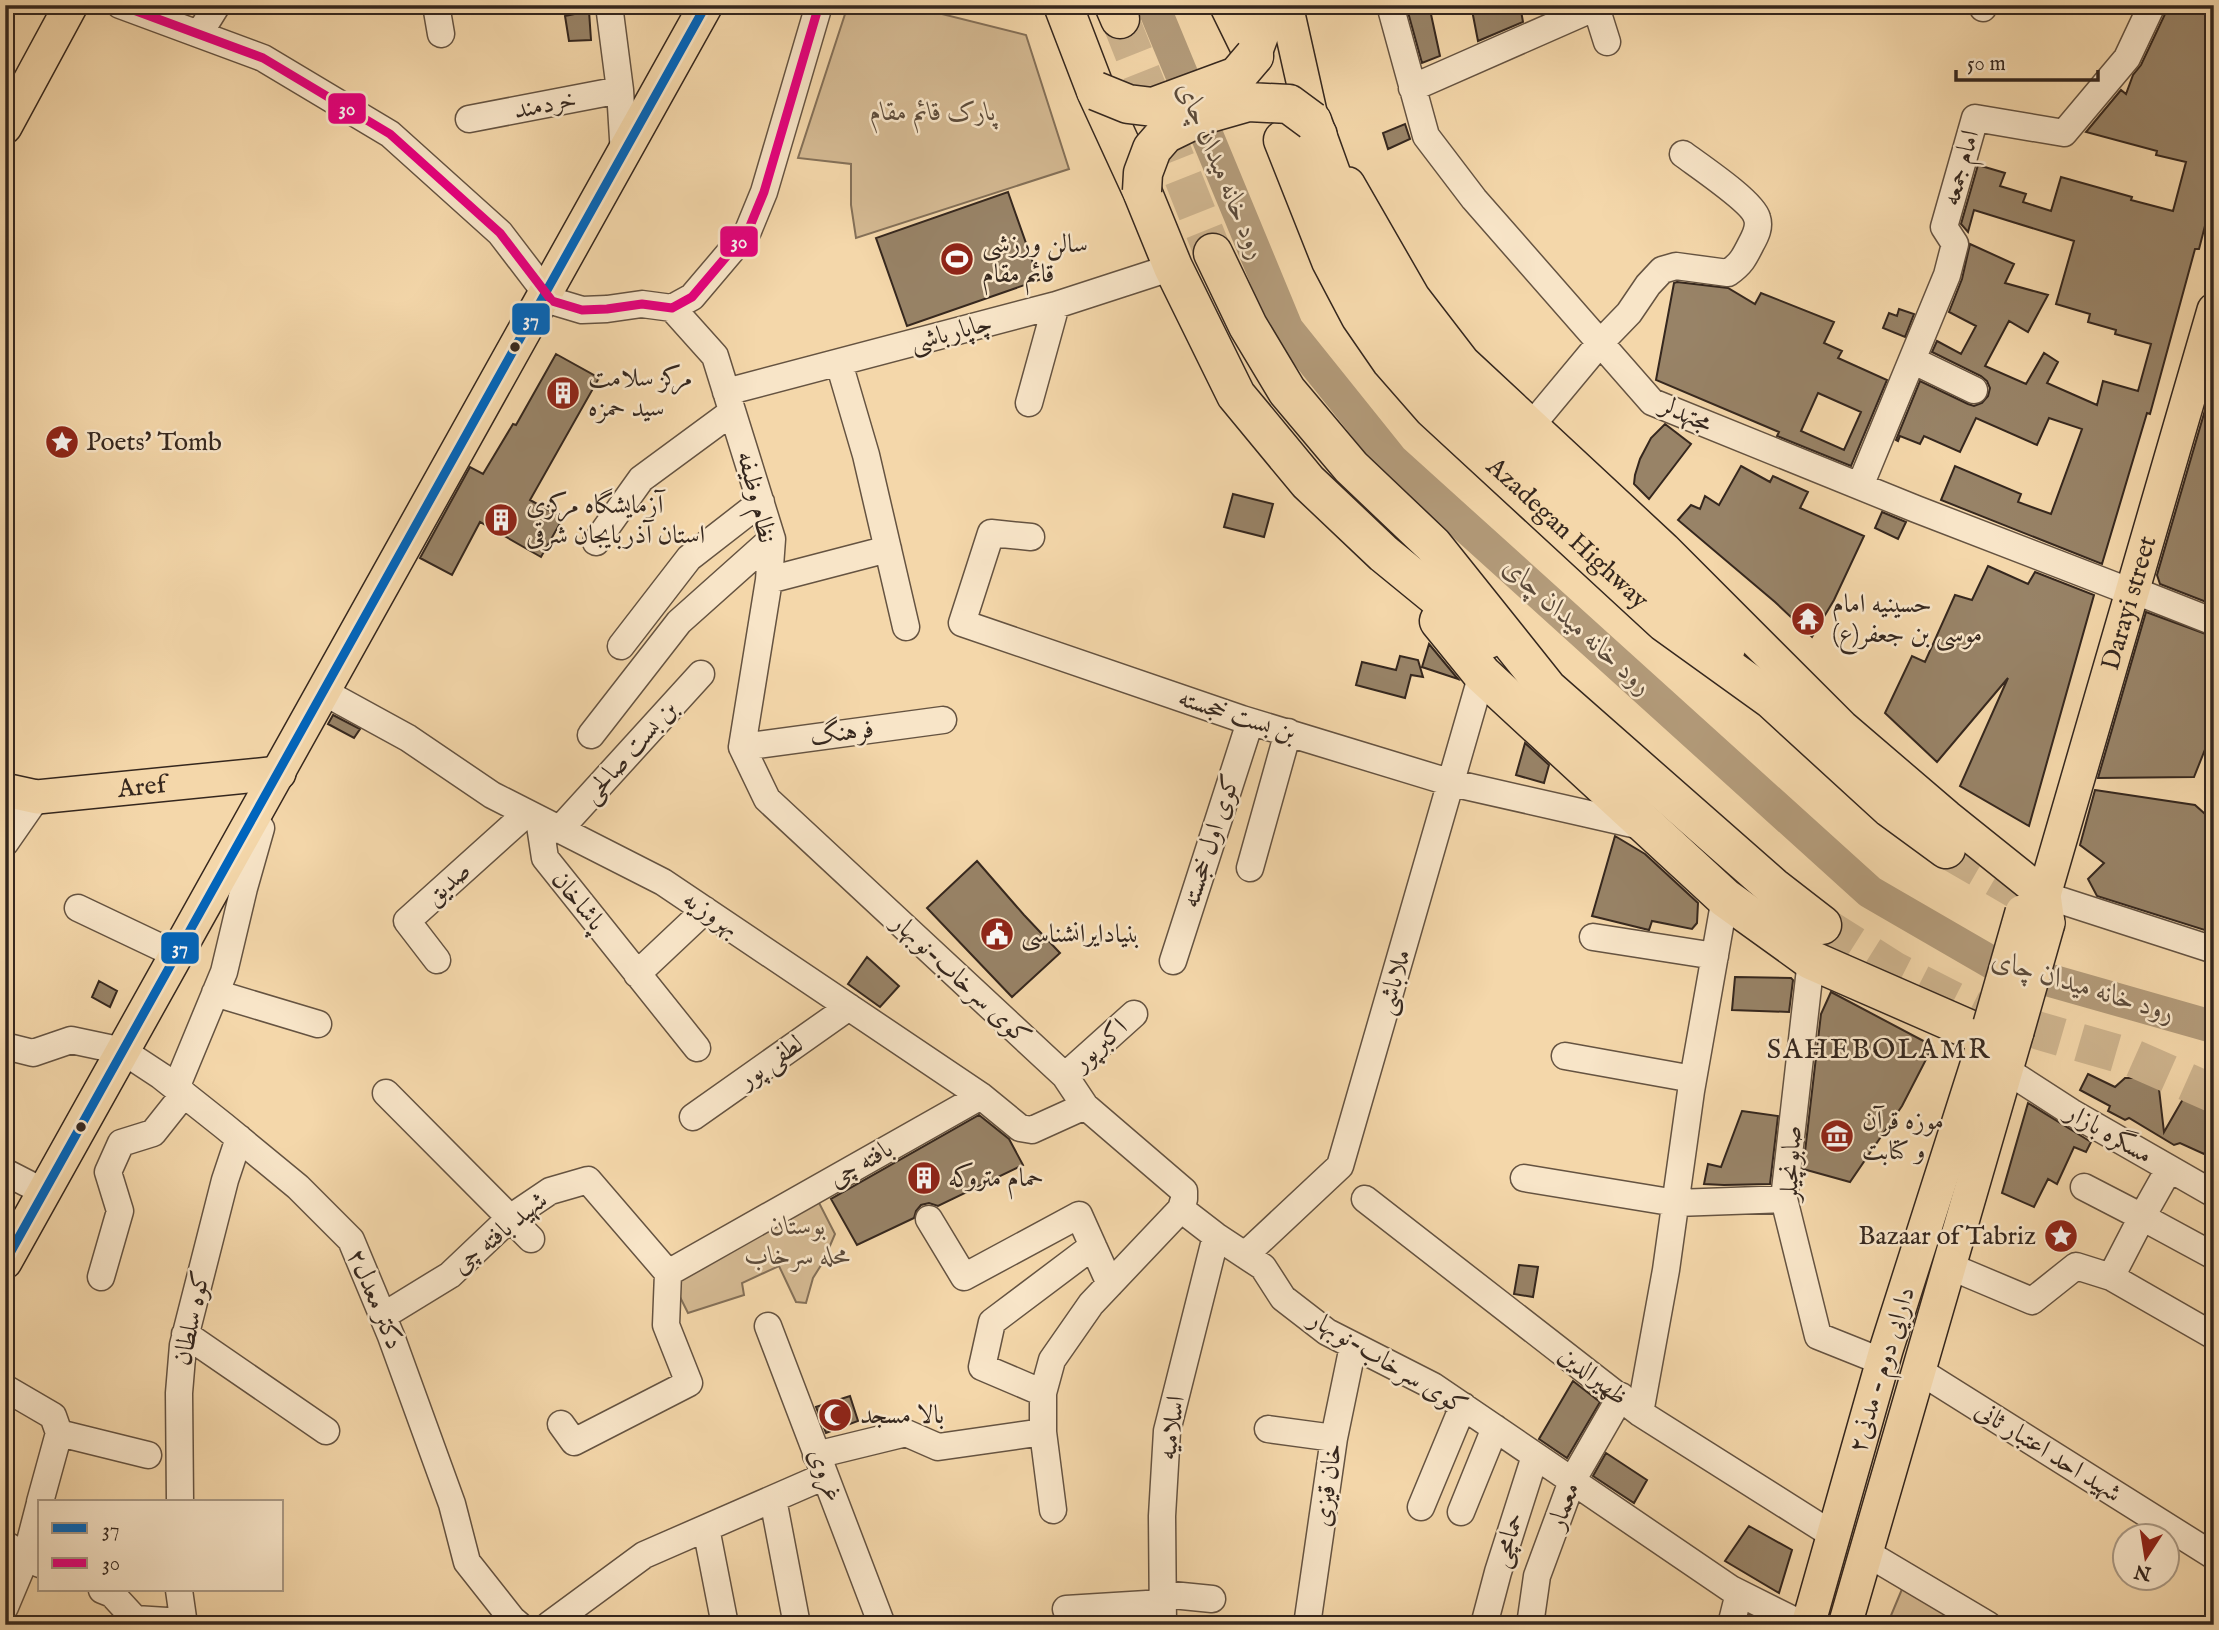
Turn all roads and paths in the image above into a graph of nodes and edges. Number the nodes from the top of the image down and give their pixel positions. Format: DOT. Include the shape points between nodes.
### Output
graph roads {
  1 [pos="71,5"];
  2 [pos="120,5"];
  3 [pos="217,5"];
  4 [pos="436,5"];
  5 [pos="609,5"];
  6 [pos="706,5"];
  7 [pos="721,5"];
  8 [pos="820,5"];
  9 [pos="1063,5"];
  10 [pos="1229,5"];
  11 [pos="1273,5"];
  12 [pos="1286,5"];
  13 [pos="1390,5"];
  14 [pos="2152,5"];
  15 [pos="199,34"];
  16 [pos="441,34"];
  17 [pos="1607,42"];
  18 [pos="1254,56"];
  19 [pos="1412,88"];
  20 [pos="620,90"];
  21 [pos="1096,91"];
  22 [pos="469,119"];
  23 [pos="5,127"];
  24 [pos="1297,131"];
  25 [pos="1683,154"];
  26 [pos="624,155"];
  27 [pos="1142,191"];
  28 [pos="1213,253"];
  29 [pos="1173,267"];
  30 [pos="549,298"];
  31 [pos="1056,305"];
  32 [pos="672,309"];
  33 [pos="2214,310"];
  34 [pos="1600,343"];
  35 [pos="1912,360"];
  36 [pos="839,363"];
  37 [pos="1974,390"];
  38 [pos="729,402"];
  39 [pos="1029,403"];
  40 [pos="1531,426"];
  41 [pos="1860,486"];
  42 [pos="761,502"];
  43 [pos="1031,537"];
  44 [pos="772,539"];
  45 [pos="596,542"];
  46 [pos="888,549"];
  47 [pos="1384,554"];
  48 [pos="769,580"];
  49 [pos="2131,592"];
  50 [pos="2214,622"];
  51 [pos="906,626"];
  52 [pos="621,646"];
  53 [pos="701,674"];
  54 [pos="1482,674"];
  55 [pos="1548,689"];
  56 [pos="329,695"];
  57 [pos="943,720"];
  58 [pos="1250,722"];
  59 [pos="1288,732"];
  60 [pos="591,736"];
  61 [pos="742,747"];
  62 [pos="279,774"];
  63 [pos="1452,783"];
  64 [pos="21,793"];
  65 [pos="542,821"];
  66 [pos="256,825"];
  67 [pos="1647,827"];
  68 [pos="5,843"];
  69 [pos="1946,849"];
  70 [pos="1250,867"];
  71 [pos="1725,898"];
  72 [pos="78,908"];
  73 [pos="705,910"];
  74 [pos="2038,910"];
  75 [pos="1593,937"];
  76 [pos="1817,943"];
  77 [pos="2214,950"];
  78 [pos="177,955"];
  79 [pos="1715,956"];
  80 [pos="437,960"];
  81 [pos="1172,961"];
  82 [pos="637,974"];
  83 [pos="215,993"];
  84 [pos="849,1007"];
  85 [pos="1134,1014"];
  86 [pos="318,1024"];
  87 [pos="2003,1042"];
  88 [pos="5,1046"];
  89 [pos="697,1048"];
  90 [pos="123,1051"];
  91 [pos="1565,1056"];
  92 [pos="1065,1076"];
  93 [pos="1693,1079"];
  94 [pos="180,1091"];
  95 [pos="386,1093"];
  96 [pos="981,1096"];
  97 [pos="1085,1106"];
  98 [pos="693,1117"];
  99 [pos="1972,1134"];
  100 [pos="239,1138"];
  101 [pos="2169,1169"];
  102 [pos="5,1172"];
  103 [pos="1524,1178"];
  104 [pos="2084,1187"];
  105 [pos="44,1192"];
  106 [pos="2214,1194"];
  107 [pos="1366,1199"];
  108 [pos="1784,1199"];
  109 [pos="1676,1203"];
  110 [pos="1181,1209"];
  111 [pos="2142,1217"];
  112 [pos="510,1218"];
  113 [pos="929,1219"];
  114 [pos="1216,1237"];
  115 [pos="531,1239"];
  116 [pos="1093,1246"];
  117 [pos="1245,1255"];
  118 [pos="2214,1256"];
  119 [pos="5,1262"];
  120 [pos="1949,1266"];
  121 [pos="668,1273"];
  122 [pos="101,1277"];
  123 [pos="2111,1278"];
  124 [pos="1110,1284"];
  125 [pos="383,1316"];
  126 [pos="768,1326"];
  127 [pos="186,1334"];
  128 [pos="2214,1336"];
  129 [pos="1353,1346"];
  130 [pos="1883,1362"];
  131 [pos="1918,1370"];
  132 [pos="5,1388"];
  133 [pos="1043,1394"];
  134 [pos="1631,1404"];
  135 [pos="1463,1406"];
  136 [pos="561,1424"];
  137 [pos="1495,1428"];
  138 [pos="1268,1429"];
  139 [pos="326,1431"];
  140 [pos="1043,1432"];
  141 [pos="59,1433"];
  142 [pos="1334,1438"];
  143 [pos="148,1455"];
  144 [pos="1535,1456"];
  145 [pos="821,1465"];
  146 [pos="1572,1481"];
  147 [pos="773,1499"];
  148 [pos="41,1500"];
  149 [pos="180,1500"];
  150 [pos="1421,1507"];
  151 [pos="38,1510"];
  152 [pos="1053,1510"];
  153 [pos="1461,1512"];
  154 [pos="706,1528"];
  155 [pos="1833,1535"];
  156 [pos="1865,1552"];
  157 [pos="24,1555"];
  158 [pos="2214,1556"];
  159 [pos="107,1592"];
  160 [pos="179,1592"];
  161 [pos="1739,1593"];
  162 [pos="1212,1599"];
  163 [pos="1163,1607"];
  164 [pos="5,1608"];
  165 [pos="1066,1609"];
  166 [pos="184,1623"];
  167 [pos="10,1625"];
  168 [pos="519,1625"];
  169 [pos="549,1625"];
  170 [pos="725,1625"];
  171 [pos="797,1625"];
  172 [pos="881,1625"];
  173 [pos="1307,1625"];
  174 [pos="1484,1625"];
  175 [pos="1530,1625"];
  176 [pos="1731,1625"];
  177 [pos="1805,1625"];
  178 [pos="1845,1625"];
  179 [pos="1989,1625"];
  1 -- 23 [label="main road"];
  2 -- 15 [label="street"];
  3 -- 15 [label="street"];
  4 -- 16 [label="street"];
  5 -- 20 [label="street"];
  6 -- 26 [label="main road"];
  7 -- 30 [label="street"];
  8 -- 32 [label="street" via="748,231 692,297"];
  9 -- 21 [label="highway"];
  10 -- 18 [label="highway"];
  11 -- 18 [label="main road"];
  12 -- 24 [label="main road"];
  13 -- 19 [label="street, مجتهدلر"];
  14 -- 35 [label="street, امام جمعه" via="2127,58 2064,133 1975,118 1944,227 1955,244 1947,275"];
  15 -- 30 [label="street" via="263,58 390,134 500,233"];
  17 -- 19 [label="street" via="1596,7"];
  18 -- 21 [label="highway, bridge" via="1237,76 1153,107 1128,104"];
  19 -- 34 [label="street, مجتهدلر" via="1426,136 1474,199"];
  20 -- 22 [label="street, خردمند"];
  20 -- 26 [label="street"];
  21 -- 27 [label="highway"];
  24 -- 27 [label="highway, bridge" via="1289,104 1248,102 1206,114 1158,141 1143,173"];
  24 -- 40 [label="main road" via="1463,362"];
  24 -- 69 [label="highway" via="1389,305 1452,388 1690,607 1771,699 1890,808"];
  25 -- 34 [label="street" via="1747,202 1756,214 1757,232 1741,263 1728,273 1676,266 1662,270"];
  26 -- 30 [label="main road"];
  27 -- 29 [label="highway"];
  28 -- 55 [label="highway" via="1248,326 1287,391 1351,467 1433,545"];
  29 -- 31 [label="street, چاپارباشی"];
  29 -- 47 [label="highway" via="1236,395 1308,482"];
  30 -- 32 [label="street" via="582,310 642,304"];
  30 -- 56 [label="main road"];
  31 -- 36 [label="street, چاپارباشی"];
  31 -- 39 [label="street"];
  32 -- 38 [label="street, نظام وظیفه" via="715,356"];
  33 -- 49 [label="main road, Darayi street"];
  34 -- 40 [label="street"];
  34 -- 41 [label="street, مجتهدلر" via="1652,402"];
  35 -- 37 [label="street"];
  35 -- 41 [label="street, امام جمعه"];
  36 -- 38 [label="street, چاپارباشی"];
  36 -- 46 [label="street"];
  38 -- 42 [label="street, نظام وظیفه"];
  38 -- 45 [label="street" via="641,479"];
  40 -- 74 [label="main road" via="1664,549 1842,727 1947,817"];
  41 -- 49 [label="street, مجتهدلر"];
  42 -- 44 [label="street, نظام وظیفه"];
  42 -- 52 [label="street" via="689,558"];
  43 -- 58 [label="street, بن بست خجسته" via="991,533 962,623"];
  44 -- 48 [label="street, نظام وظیفه"];
  44 -- 60 [label="street" via="679,622"];
  46 -- 48 [label="street"];
  46 -- 51 [label="street"];
  47 -- 54 [label="highway"];
  47 -- 55 [label="highway"];
  48 -- 61 [label="street, نظام وظیفه"];
  49 -- 50 [label="street, مجتهدلر"];
  49 -- 74 [label="main road, Darayi street"];
  53 -- 65 [label="street, بن بست صالحی"];
  54 -- 63 [label="street, ملاباشی"];
  54 -- 67 [label="highway"];
  55 -- 76 [label="highway" via="1773,887"];
  56 -- 62 [label="main road"];
  56 -- 65 [label="street, بهروزیه"];
  56 -- 66 [label="street"];
  57 -- 61 [label="street, فرهنگ"];
  58 -- 59 [label="street, بن بست خجسته"];
  58 -- 81 [label="street, کوی اول خجسته"];
  59 -- 63 [label="street, بن بست خجسته"];
  59 -- 70 [label="street"];
  61 -- 92 [label="street, کوی سرخاب-نوبهار" via="767,799"];
  62 -- 64 [label="main road, Aref"];
  62 -- 66 [label="main road"];
  63 -- 67 [label="street, بن بست خجسته"];
  63 -- 117 [label="street, ملاباشی" via="1340,1166"];
  64 -- 68 [label="street"];
  65 -- 73 [label="street, بهروزیه" via="663,882"];
  65 -- 80 [label="street, صدیق" via="407,921"];
  65 -- 82 [label="street, پاشاخان" via="545,858"];
  66 -- 78 [label="main road"];
  66 -- 83 [label="street" via="224,972"];
  67 -- 71 [label="highway"];
  71 -- 76 [label="highway"];
  71 -- 79 [label="street, معمار"];
  72 -- 78 [label="street"];
  73 -- 82 [label="street"];
  73 -- 84 [label="street, بهروزیه"];
  74 -- 77 [label="street"];
  74 -- 87 [label="main road, Darayi street, bridge"];
  75 -- 79 [label="street"];
  76 -- 87 [label="highway"];
  76 -- 108 [label="street, صابونچیلر"];
  78 -- 90 [label="main road"];
  79 -- 93 [label="street, معمار"];
  82 -- 89 [label="street, پاشاخان"];
  83 -- 86 [label="street"];
  83 -- 94 [label="street"];
  84 -- 96 [label="street, بهروزیه"];
  84 -- 98 [label="street, لطفی پور"];
  85 -- 92 [label="street, اکبرپور"];
  87 -- 99 [label="main road, دارایی دوم - مدنی۲"];
  87 -- 101 [label="street, مسگره بازار" via="2071,1112"];
  88 -- 90 [label="street" via="33,1053 71,1040"];
  90 -- 94 [label="street, دکتر معدل۲"];
  90 -- 105 [label="main road"];
  91 -- 93 [label="street"];
  92 -- 97 [label="street, کوی سرخاب-نوبهار"];
  93 -- 109 [label="street, معمار"];
  94 -- 100 [label="street, دکتر معدل۲"];
  94 -- 122 [label="street" via="153,1133 121,1143 108,1172 120,1211"];
  95 -- 112 [label="street"];
  96 -- 97 [label="street, بهروزیه" via="1020,1128 1032,1130"];
  96 -- 121 [label="street, بافته چی"];
  97 -- 110 [label="street, کوی سرخاب-نوبهار" via="1184,1191"];
  99 -- 120 [label="main road, دارایی دوم - مدنی۲"];
  99 -- 130 [label="main road, دارایی دوم - مدنی۲"];
  100 -- 125 [label="street, دکتر معدل۲" via="351,1240"];
  100 -- 127 [label="street, کوه سلطان"];
  101 -- 106 [label="street, مسگره بازار"];
  101 -- 111 [label="street"];
  102 -- 105 [label="street"];
  103 -- 109 [label="street"];
  104 -- 111 [label="street"];
  105 -- 119 [label="main road"];
  107 -- 134 [label="street, ظهیرالدین"];
  108 -- 109 [label="street"];
  108 -- 130 [label="street, صابونچیلر" via="1818,1336"];
  109 -- 134 [label="street, معمار" via="1666,1270"];
  110 -- 114 [label="street, کوی سرخاب-نوبهار"];
  110 -- 124 [label="street"];
  111 -- 118 [label="street"];
  111 -- 123 [label="street"];
  112 -- 115 [label="street"];
  112 -- 121 [label="street, شهید بافته چی" via="550,1191 588,1180"];
  112 -- 125 [label="street, شهید بافته چی" via="450,1275"];
  113 -- 116 [label="street" via="964,1277 1079,1215"];
  114 -- 117 [label="street, کوی سرخاب-نوبهار"];
  114 -- 163 [label="street, اسلامیه" via="1167,1431"];
  116 -- 124 [label="street"];
  116 -- 133 [label="street" via="992,1322 982,1367"];
  117 -- 129 [label="street, کوی سرخاب-نوبهار" via="1263,1267 1283,1298"];
  120 -- 123 [label="street" via="2032,1301 2076,1266"];
  120 -- 131 [label="main road, دارایی دوم - مدنی۲"];
  121 -- 136 [label="street" via="666,1325 689,1382 574,1442"];
  123 -- 128 [label="street"];
  124 -- 133 [label="street" via="1052,1360"];
  125 -- 168 [label="street, دکتر معدل۲" via="452,1504 467,1562"];
  126 -- 145 [label="street, غروی"];
  127 -- 139 [label="street"];
  127 -- 149 [label="street, کوه سلطان" via="179,1383"];
  129 -- 135 [label="street, کوی سرخاب-نوبهار"];
  129 -- 142 [label="street, خان قیزی"];
  130 -- 155 [label="main road, دارایی دوم - مدنی۲"];
  131 -- 156 [label="main road, دارایی دوم - مدنی۲"];
  131 -- 158 [label="street, شهید احد اعتبار ثانی"];
  132 -- 141 [label="street" via="53,1416"];
  133 -- 140 [label="street"];
  134 -- 146 [label="street, معمار"];
  134 -- 155 [label="street, ظهیرالدین"];
  135 -- 137 [label="street, کوی سرخاب-نوبهار"];
  135 -- 150 [label="street"];
  137 -- 144 [label="street, کوی سرخاب-نوبهار"];
  137 -- 153 [label="street"];
  138 -- 142 [label="street"];
  140 -- 145 [label="street" via="938,1447 906,1433"];
  140 -- 152 [label="street"];
  141 -- 143 [label="street"];
  141 -- 148 [label="street"];
  142 -- 173 [label="street, خان قیزی"];
  144 -- 146 [label="street, کوی سرخاب-نوبهار"];
  144 -- 174 [label="street, حمامچی"];
  145 -- 147 [label="street"];
  145 -- 172 [label="street, غروی"];
  146 -- 161 [label="street, کوی سرخاب-نوبهار"];
  146 -- 175 [label="street, معمار" via="1537,1576"];
  147 -- 154 [label="street"];
  147 -- 171 [label="street"];
  151 -- 157 [label="street"];
  154 -- 169 [label="street" via="644,1555"];
  154 -- 170 [label="street"];
  155 -- 177 [label="main road, دارایی دوم - مدنی۲"];
  156 -- 178 [label="main road, دارایی دوم - مدنی۲"];
  156 -- 179 [label="street"];
  157 -- 164 [label="street"];
  159 -- 166 [label="street" via="135,1619"];
  160 -- 166 [label="street"];
  161 -- 176 [label="street"];
  161 -- 177 [label="street, کوی سرخاب-نوبهار"];
  162 -- 163 [label="street"];
  163 -- 165 [label="street"];
  164 -- 167 [label="street"];
}
